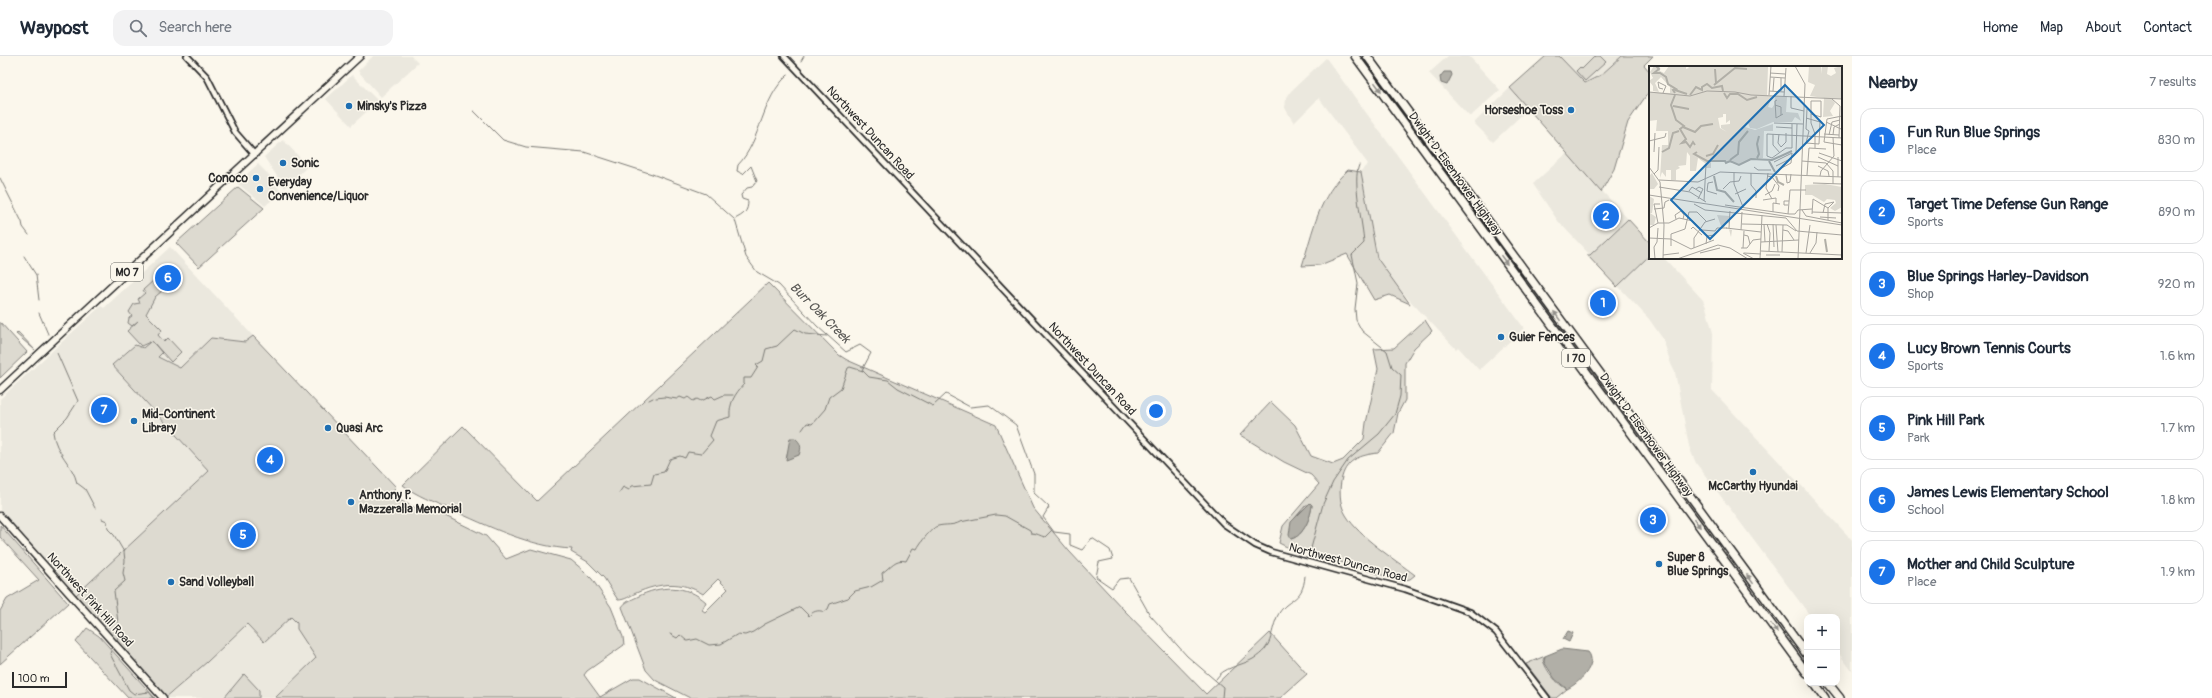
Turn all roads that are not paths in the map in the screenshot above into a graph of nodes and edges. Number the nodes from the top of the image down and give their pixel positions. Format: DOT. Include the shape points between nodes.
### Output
graph roads {
  1 [pos="186,56"];
  2 [pos="360,56"];
  3 [pos="784,56"];
  4 [pos="1354,56"];
  5 [pos="1367,56"];
  6 [pos="255,155"];
  7 [pos="0,390"];
  8 [pos="0,516"];
  9 [pos="1804,651"];
  10 [pos="1804,669"];
  11 [pos="1816,686"];
  12 [pos="1830,686"];
  13 [pos="163,698"];
  14 [pos="1547,698"];
  15 [pos="1825,698"];
  16 [pos="1840,698"];
  1 -- 6 [label="street" via="207,77 236,132"];
  2 -- 6 [label="main road, MO 7"];
  3 -- 14 [label="street, Northwest Duncan Road" via="1224,524 1255,545 1271,552 1405,589 1470,612 1496,632"];
  4 -- 10 [label="highway, Dwight D. Eisenhower Highway / I 70, one-way"];
  9 -- 5 [label="highway, Dwight D. Eisenhower Highway / I 70, one-way"];
  6 -- 7 [label="main road, MO 7"];
  8 -- 13 [label="main road, Northwest Pink Hill Road"];
  11 -- 15 [label="highway"];
  12 -- 16 [label="highway"];
}
